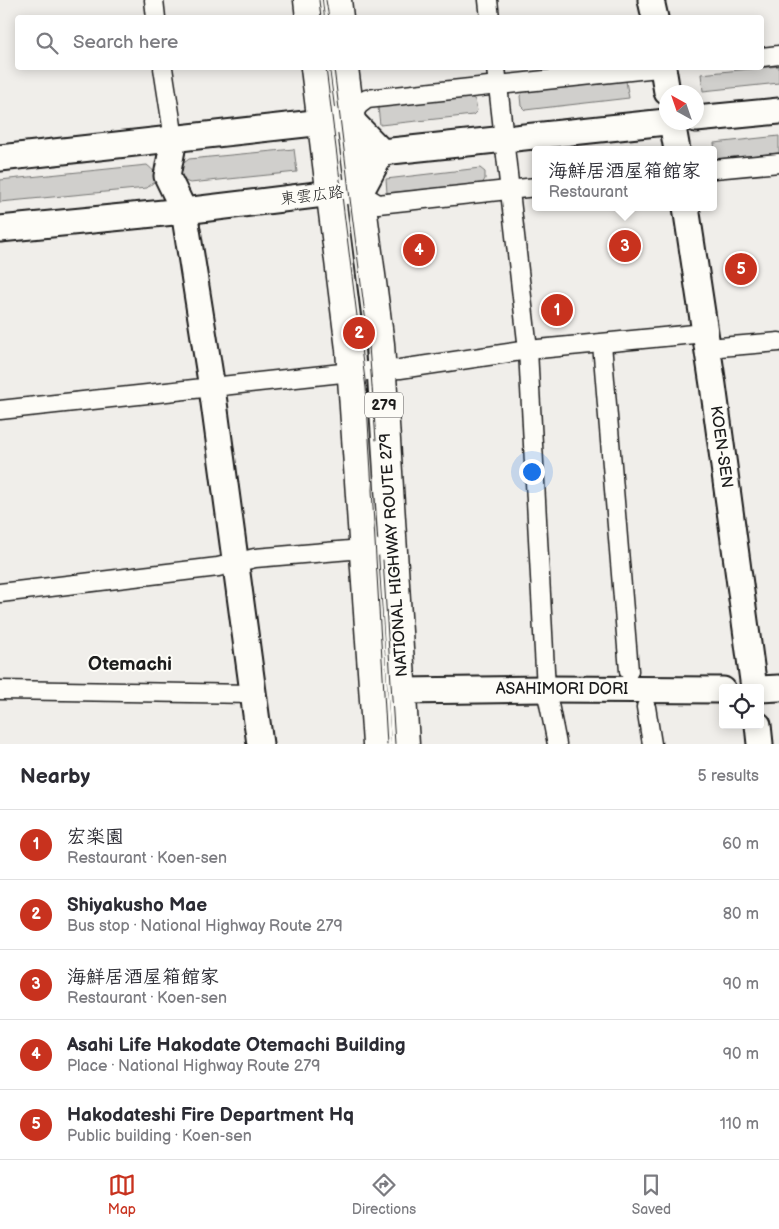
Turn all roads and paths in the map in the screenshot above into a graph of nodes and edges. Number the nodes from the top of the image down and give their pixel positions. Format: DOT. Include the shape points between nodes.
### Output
graph roads {
  1 [pos="154,0"];
  2 [pos="308,0"];
  3 [pos="337,0"];
  4 [pos="488,0"];
  5 [pos="651,0"];
  6 [pos="156,15"];
  7 [pos="310,15"];
  8 [pos="339,15"];
  9 [pos="490,15"];
  10 [pos="654,15"];
  11 [pos="779,55"];
  12 [pos="764,57"];
  13 [pos="163,70"];
  14 [pos="315,70"];
  15 [pos="344,70"];
  16 [pos="496,70"];
  17 [pos="639,70"];
  18 [pos="663,70"];
  19 [pos="498,85"];
  20 [pos="666,85"];
  21 [pos="779,111"];
  22 [pos="704,118"];
  23 [pos="350,119"];
  24 [pos="321,122"];
  25 [pos="659,123"];
  26 [pos="673,130"];
  27 [pos="174,139"];
  28 [pos="504,140"];
  29 [pos="676,146"];
  30 [pos="382,152"];
  31 [pos="0,158"];
  32 [pos="779,163"];
  33 [pos="717,169"];
  34 [pos="532,188"];
  35 [pos="510,190"];
  36 [pos="360,193"];
  37 [pos="330,194"];
  38 [pos="184,211"];
  39 [pos="687,211"];
  40 [pos="0,229"];
  41 [pos="706,341"];
  42 [pos="779,342"];
  43 [pos="602,344"];
  44 [pos="528,350"];
  45 [pos="382,370"];
  46 [pos="351,372"];
  47 [pos="212,388"];
  48 [pos="0,410"];
  49 [pos="363,548"];
  50 [pos="393,548"];
  51 [pos="236,562"];
  52 [pos="0,593"];
  53 [pos="629,671"];
  54 [pos="753,684"];
  55 [pos="779,688"];
  56 [pos="546,689"];
  57 [pos="764,689"];
  58 [pos="0,690"];
  59 [pos="719,690"];
  60 [pos="402,691"];
  61 [pos="372,692"];
  62 [pos="253,694"];
  63 [pos="646,707"];
  64 [pos="758,729"];
  65 [pos="260,744"];
  66 [pos="376,744"];
  67 [pos="405,744"];
  68 [pos="557,744"];
  69 [pos="652,744"];
  70 [pos="760,744"];
  1 -- 6 [label="street"];
  2 -- 7 [label="highway"];
  3 -- 8 [label="highway"];
  4 -- 9 [label="street"];
  5 -- 10 [label="street"];
  11 -- 12 [label="street"];
  13 -- 27 [label="street"];
  14 -- 24 [label="highway, NATIONAL HIGHWAY ROUTE 279 / 279"];
  15 -- 23 [label="highway, NATIONAL HIGHWAY ROUTE 279 / 279"];
  16 -- 19 [label="street"];
  17 -- 19 [label="street"];
  18 -- 20 [label="street"];
  19 -- 23 [label="street" via="368,99 359,105"];
  19 -- 28 [label="street"];
  21 -- 22 [label="street"];
  23 -- 24 [label="street"];
  23 -- 30 [label="street"];
  23 -- 36 [label="highway, NATIONAL HIGHWAY ROUTE 279 / 279"];
  24 -- 27 [label="street"];
  24 -- 37 [label="highway, NATIONAL HIGHWAY ROUTE 279 / 279"];
  25 -- 28 [label="street"];
  26 -- 29 [label="street"];
  27 -- 31 [label="street"];
  27 -- 38 [label="street" via="167,176"];
  28 -- 30 [label="street"];
  28 -- 35 [label="street"];
  30 -- 36 [label="street, 東雲広路"];
  32 -- 33 [label="street"];
  34 -- 35 [label="street"];
  35 -- 36 [label="street" via="378,204"];
  35 -- 44 [label="street"];
  36 -- 37 [label="street, 東雲広路"];
  36 -- 45 [label="highway, NATIONAL HIGHWAY ROUTE 279 / 279"];
  37 -- 38 [label="street, 東雲広路"];
  37 -- 46 [label="highway, NATIONAL HIGHWAY ROUTE 279 / 279"];
  38 -- 40 [label="street, 東雲広路"];
  38 -- 47 [label="street"];
  39 -- 41 [label="street, KOEN-SEN"];
  41 -- 42 [label="street"];
  41 -- 43 [label="street"];
  41 -- 54 [label="street, KOEN-SEN"];
  43 -- 44 [label="street"];
  43 -- 53 [label="street"];
  44 -- 45 [label="street"];
  44 -- 56 [label="street"];
  45 -- 46 [label="street"];
  45 -- 50 [label="highway, NATIONAL HIGHWAY ROUTE 279 / 279"];
  46 -- 47 [label="street"];
  46 -- 49 [label="highway, NATIONAL HIGHWAY ROUTE 279 / 279"];
  47 -- 48 [label="street"];
  47 -- 51 [label="street"];
  49 -- 50 [label="street"];
  49 -- 51 [label="street"];
  49 -- 61 [label="highway, NATIONAL HIGHWAY ROUTE 279 / 279"];
  50 -- 60 [label="highway, NATIONAL HIGHWAY ROUTE 279 / 279"];
  51 -- 52 [label="street" via="218,567"];
  51 -- 62 [label="street"];
  55 -- 57 [label="street"];
  56 -- 59 [label="street, ASAHIMORI DORI"];
  56 -- 60 [label="street, ASAHIMORI DORI"];
  56 -- 68 [label="street"];
  58 -- 62 [label="street"];
  60 -- 61 [label="street"];
  60 -- 67 [label="highway, NATIONAL HIGHWAY ROUTE 279 / 279"];
  61 -- 66 [label="highway, NATIONAL HIGHWAY ROUTE 279 / 279"];
  62 -- 65 [label="street"];
  63 -- 69 [label="street"];
  64 -- 70 [label="street"];
}
